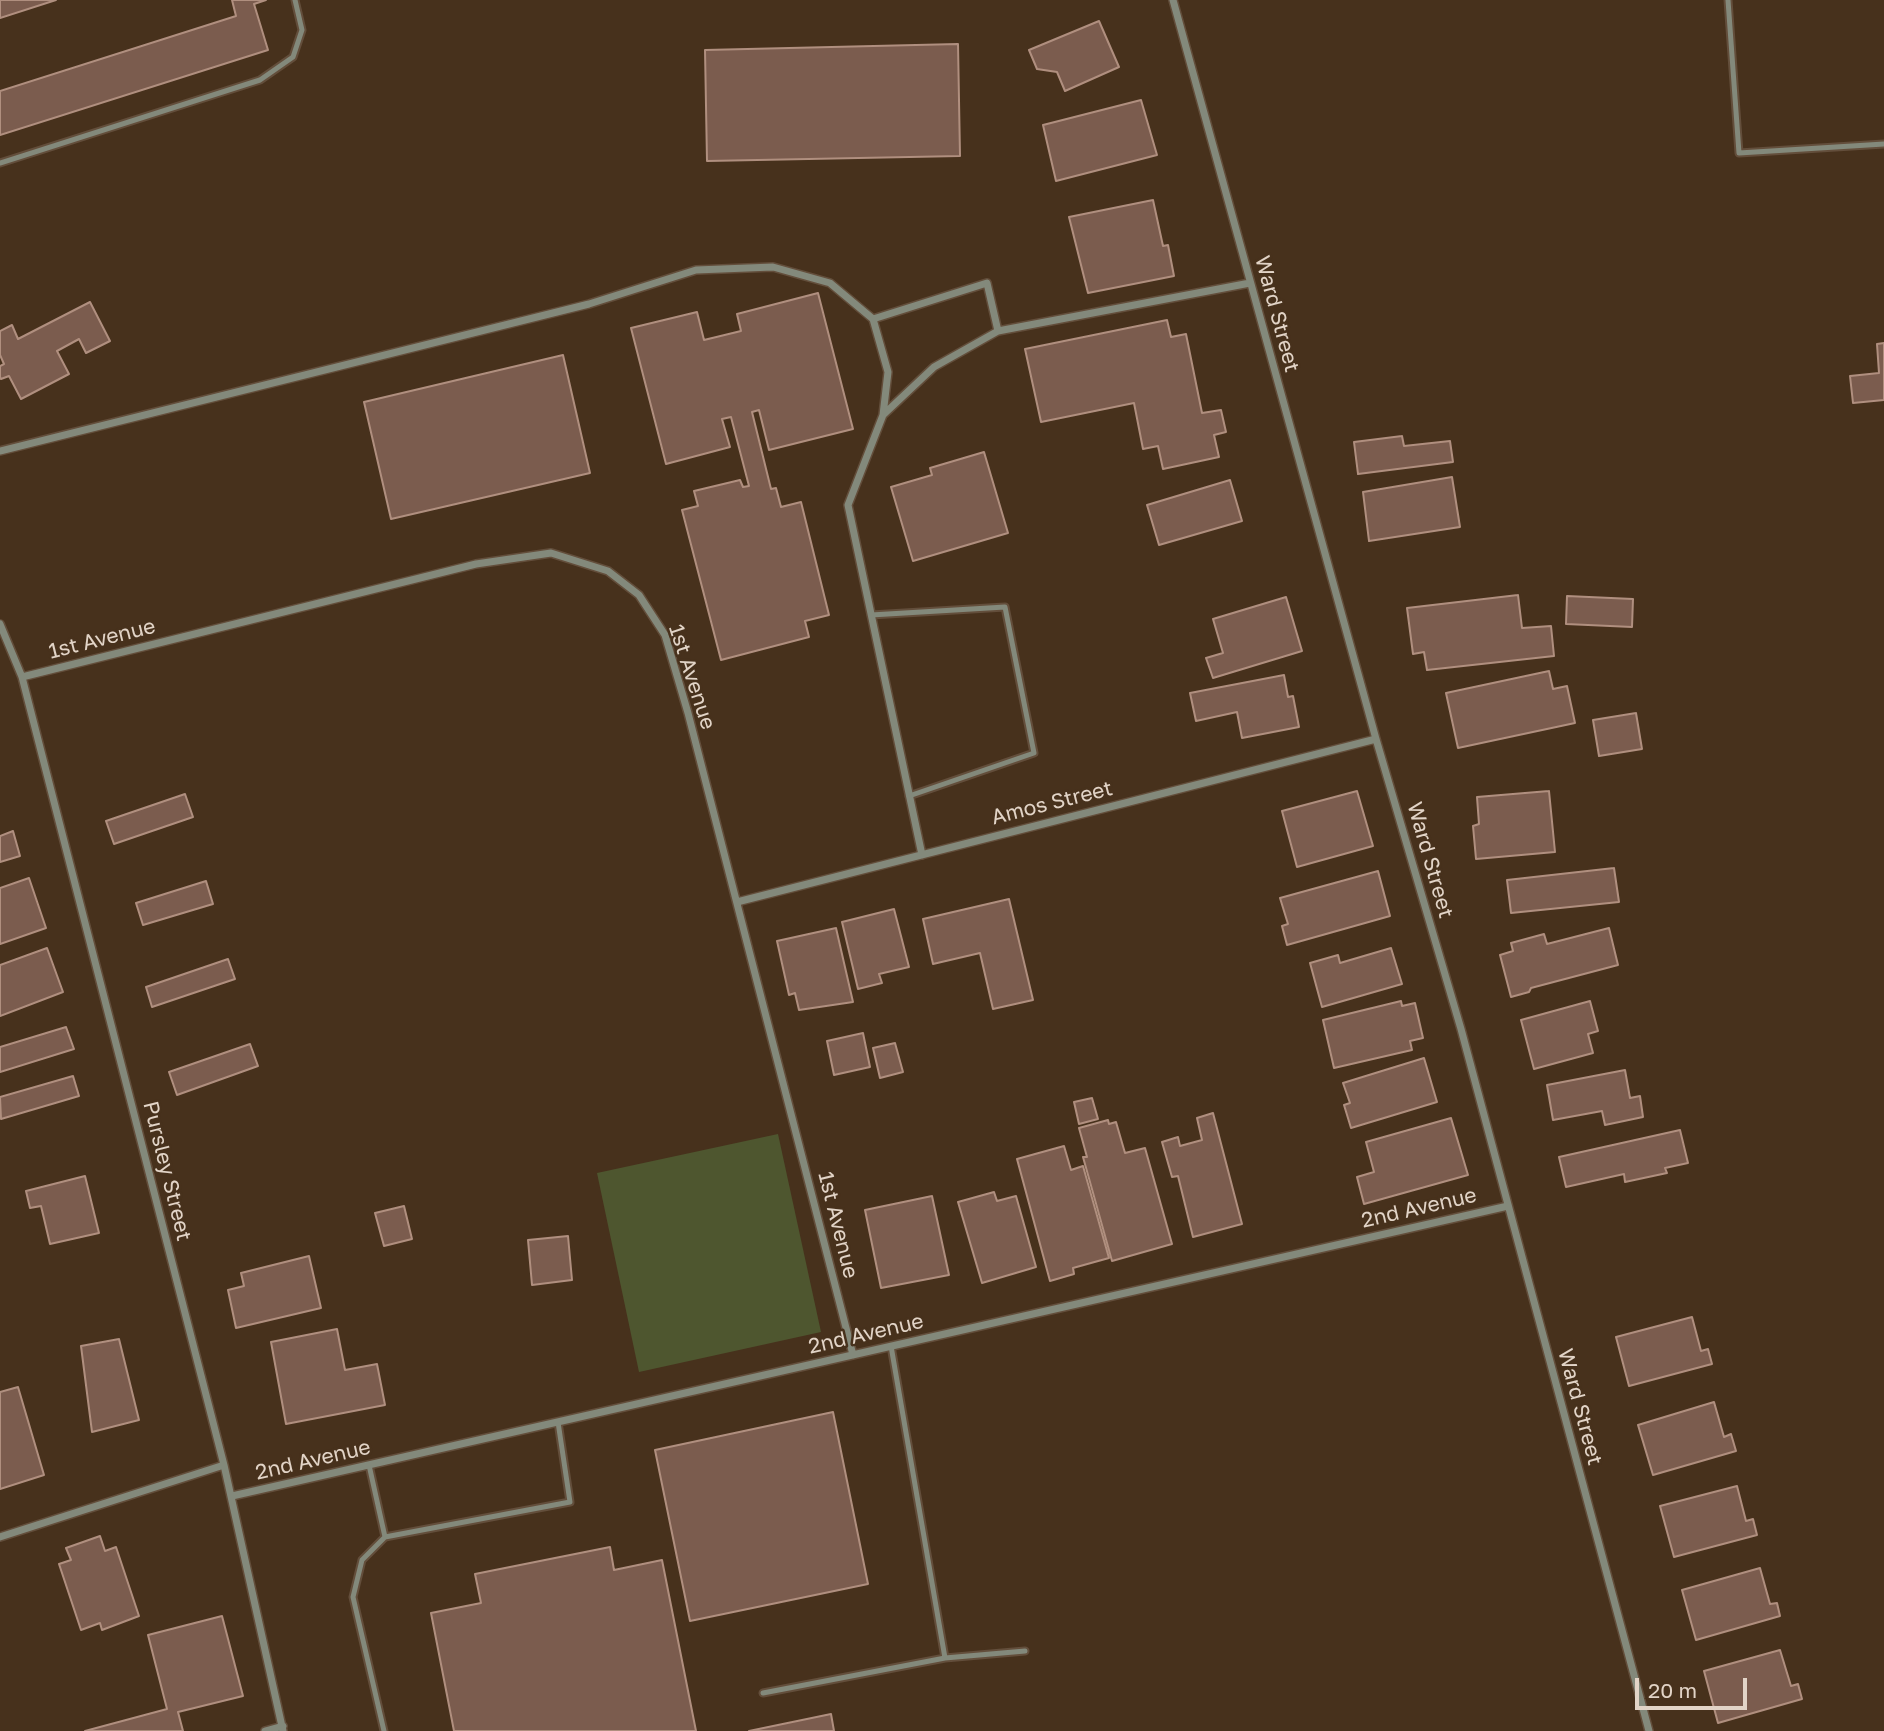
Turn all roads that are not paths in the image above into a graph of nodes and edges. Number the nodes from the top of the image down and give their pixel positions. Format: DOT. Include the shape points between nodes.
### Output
graph roads {
  1 [pos="295,0"];
  2 [pos="1173,0"];
  3 [pos="1728,0"];
  4 [pos="1884,144"];
  5 [pos="0,163"];
  6 [pos="1250,283"];
  7 [pos="873,319"];
  8 [pos="998,331"];
  9 [pos="883,415"];
  10 [pos="0,452"];
  11 [pos="871,615"];
  12 [pos="0,624"];
  13 [pos="11,650"];
  14 [pos="0,654"];
  15 [pos="22,677"];
  16 [pos="1376,739"];
  17 [pos="909,796"];
  18 [pos="922,855"];
  19 [pos="737,901"];
  20 [pos="1508,1206"];
  21 [pos="891,1346"];
  22 [pos="853,1355"];
  23 [pos="558,1422"];
  24 [pos="224,1465"];
  25 [pos="369,1465"];
  26 [pos="232,1496"];
  27 [pos="0,1537"];
  28 [pos="385,1537"];
  29 [pos="1025,1651"];
  30 [pos="944,1658"];
  31 [pos="763,1693"];
  32 [pos="283,1729"];
  33 [pos="265,1731"];
  34 [pos="384,1731"];
  35 [pos="1649,1731"];
  1 -- 5 [label="lane" via="302,30 293,57 260,80"];
  2 -- 6 [label="street, Ward Street"];
  3 -- 4 [label="lane" via="1739,153"];
  6 -- 8 [label="street"];
  6 -- 16 [label="street, Ward Street"];
  7 -- 8 [label="street" via="987,283"];
  7 -- 9 [label="street" via="888,372"];
  7 -- 10 [label="street" via="830,283 773,267 696,270 589,303"];
  8 -- 9 [label="street" via="934,368"];
  9 -- 11 [label="street" via="848,506"];
  11 -- 17 [label="street"];
  11 -- 17 [label="lane" via="1005,607 1034,753"];
  12 -- 13 [label="street, Pursley Street"];
  13 -- 14 [label="street"];
  13 -- 15 [label="street, Pursley Street"];
  15 -- 19 [label="street, 1st Avenue" via="476,564 551,553 608,570 639,595 665,635"];
  15 -- 24 [label="street, Pursley Street"];
  16 -- 18 [label="street, Amos Street"];
  16 -- 20 [label="street, Ward Street"];
  17 -- 18 [label="street"];
  18 -- 19 [label="street, Amos Street"];
  19 -- 22 [label="street, 1st Avenue"];
  20 -- 21 [label="street, 2nd Avenue"];
  20 -- 35 [label="street, Ward Street"];
  21 -- 22 [label="street, 2nd Avenue"];
  21 -- 30 [label="lane"];
  22 -- 23 [label="street, 2nd Avenue"];
  23 -- 25 [label="street, 2nd Avenue"];
  23 -- 28 [label="lane" via="570,1502"];
  24 -- 26 [label="street, Pursley Street"];
  24 -- 27 [label="street, 2nd Avenue"];
  25 -- 26 [label="street, 2nd Avenue"];
  25 -- 28 [label="lane"];
  26 -- 32 [label="street, Pursley Street"];
  28 -- 34 [label="lane" via="362,1560 353,1597"];
  29 -- 30 [label="lane"];
  30 -- 31 [label="lane"];
  32 -- 33 [label="street"];
}
